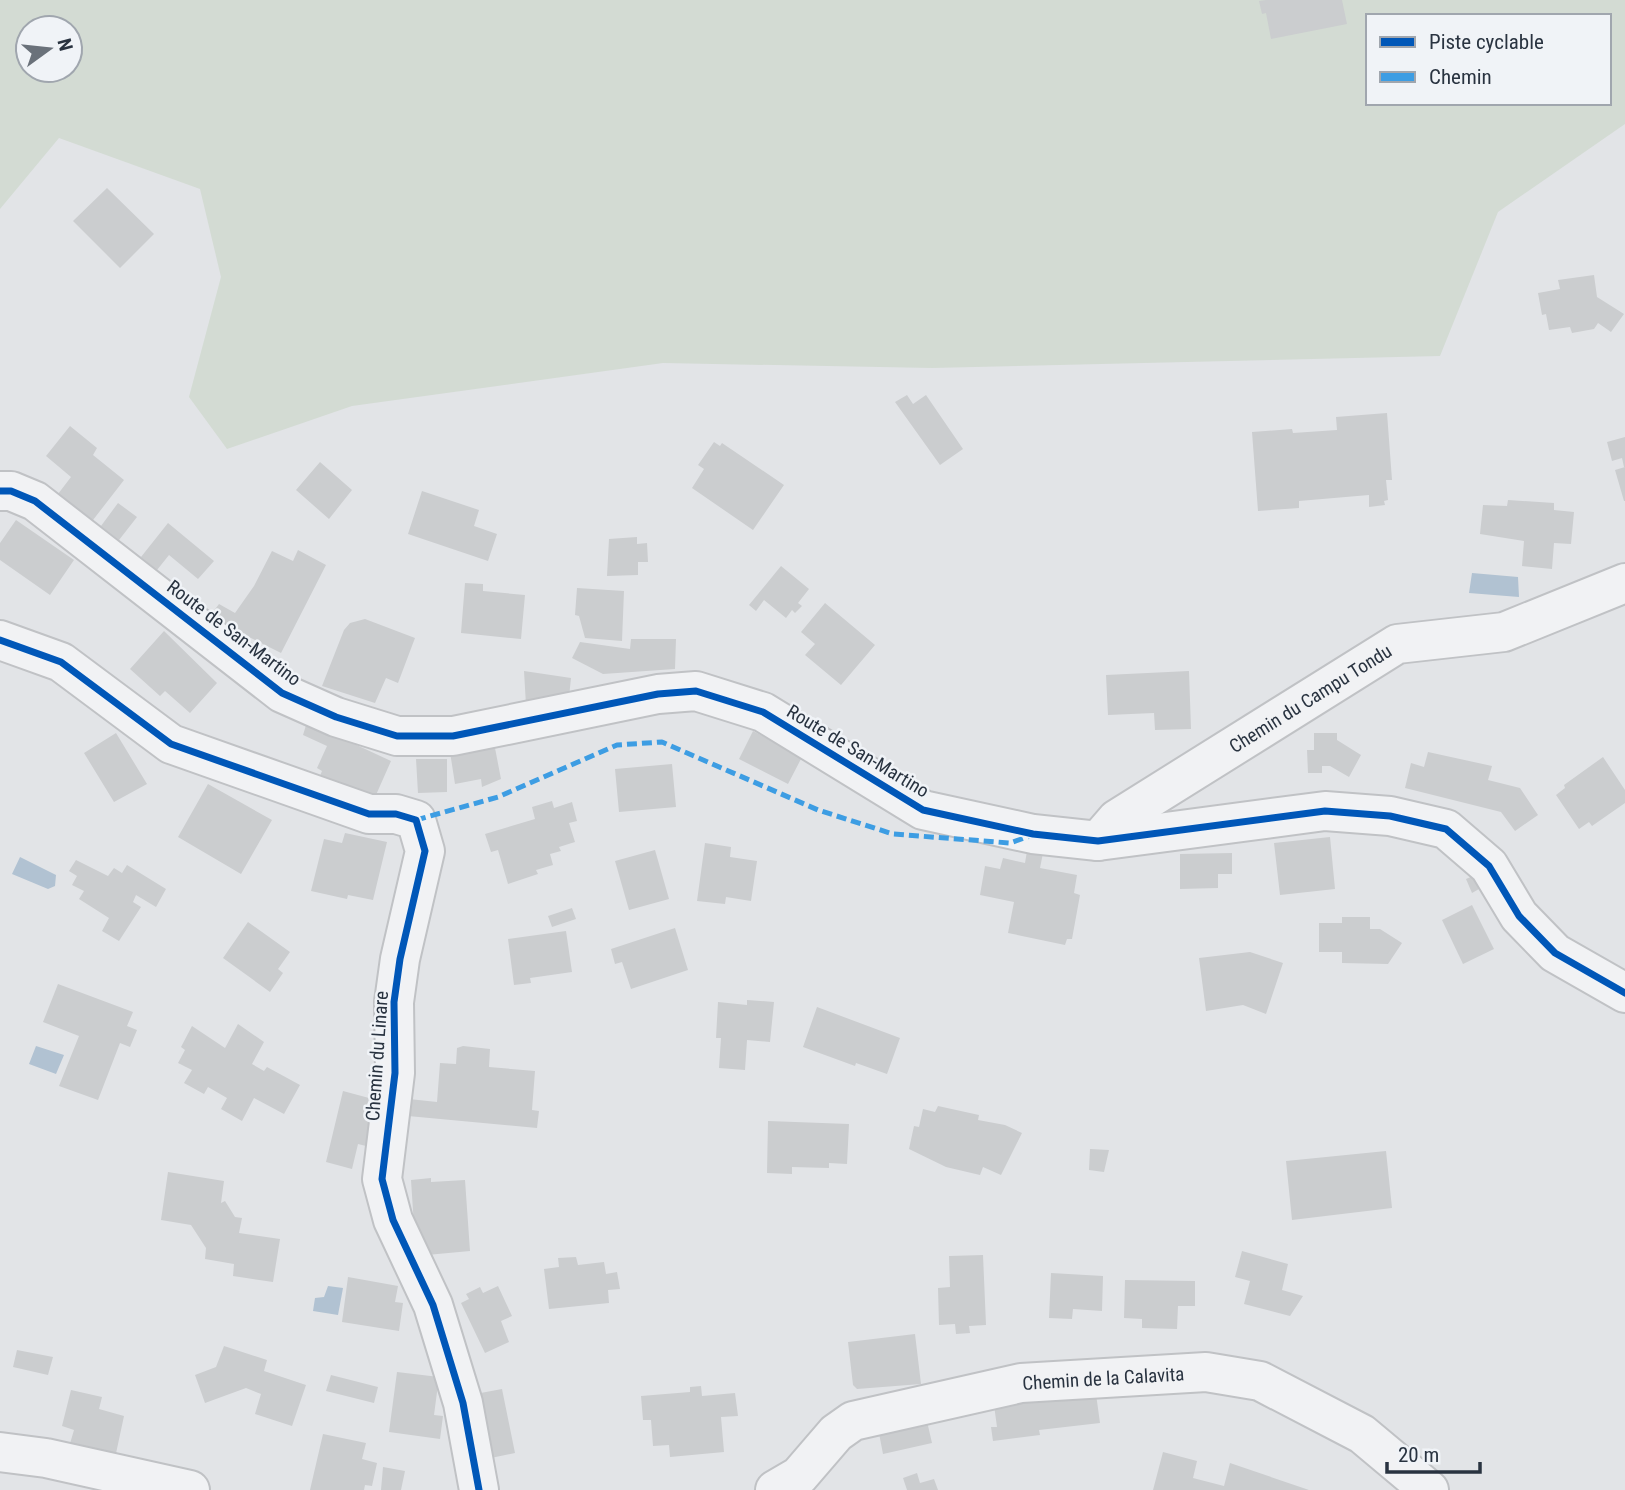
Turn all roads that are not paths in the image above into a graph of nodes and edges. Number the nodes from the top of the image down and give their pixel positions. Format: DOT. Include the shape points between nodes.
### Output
graph roads {
  1 [pos="0,491"];
  2 [pos="1625,583"];
  3 [pos="0,640"];
  4 [pos="1098,841"];
  5 [pos="1625,993"];
  6 [pos="0,1452"];
  7 [pos="190,1490"];
  8 [pos="480,1490"];
  9 [pos="775,1490"];
  10 [pos="1429,1490"];
  1 -- 4 [label="street, Route de San-Martino" via="35,501 282,693 336,718 397,736 453,736 658,694 696,691 764,712 923,810 1033,834"];
  2 -- 4 [label="street, Chemin du Campu Tondu" via="1504,632 1397,644 1116,819"];
  3 -- 8 [label="street, Chemin du Linare" via="61,662 171,744 369,814 416,820 425,851 394,1002 395,1073 382,1179 393,1220 433,1306 463,1403"];
  4 -- 5 [label="street, Route de San-Martino" via="1325,811 1390,816 1446,829 1489,866 1519,916 1556,953"];
  6 -- 7 [label="street"];
  9 -- 10 [label="street, Chemin de la Calavita" via="799,1476 836,1433 853,1421 1021,1383 1206,1372 1260,1381 1362,1434"];
}
